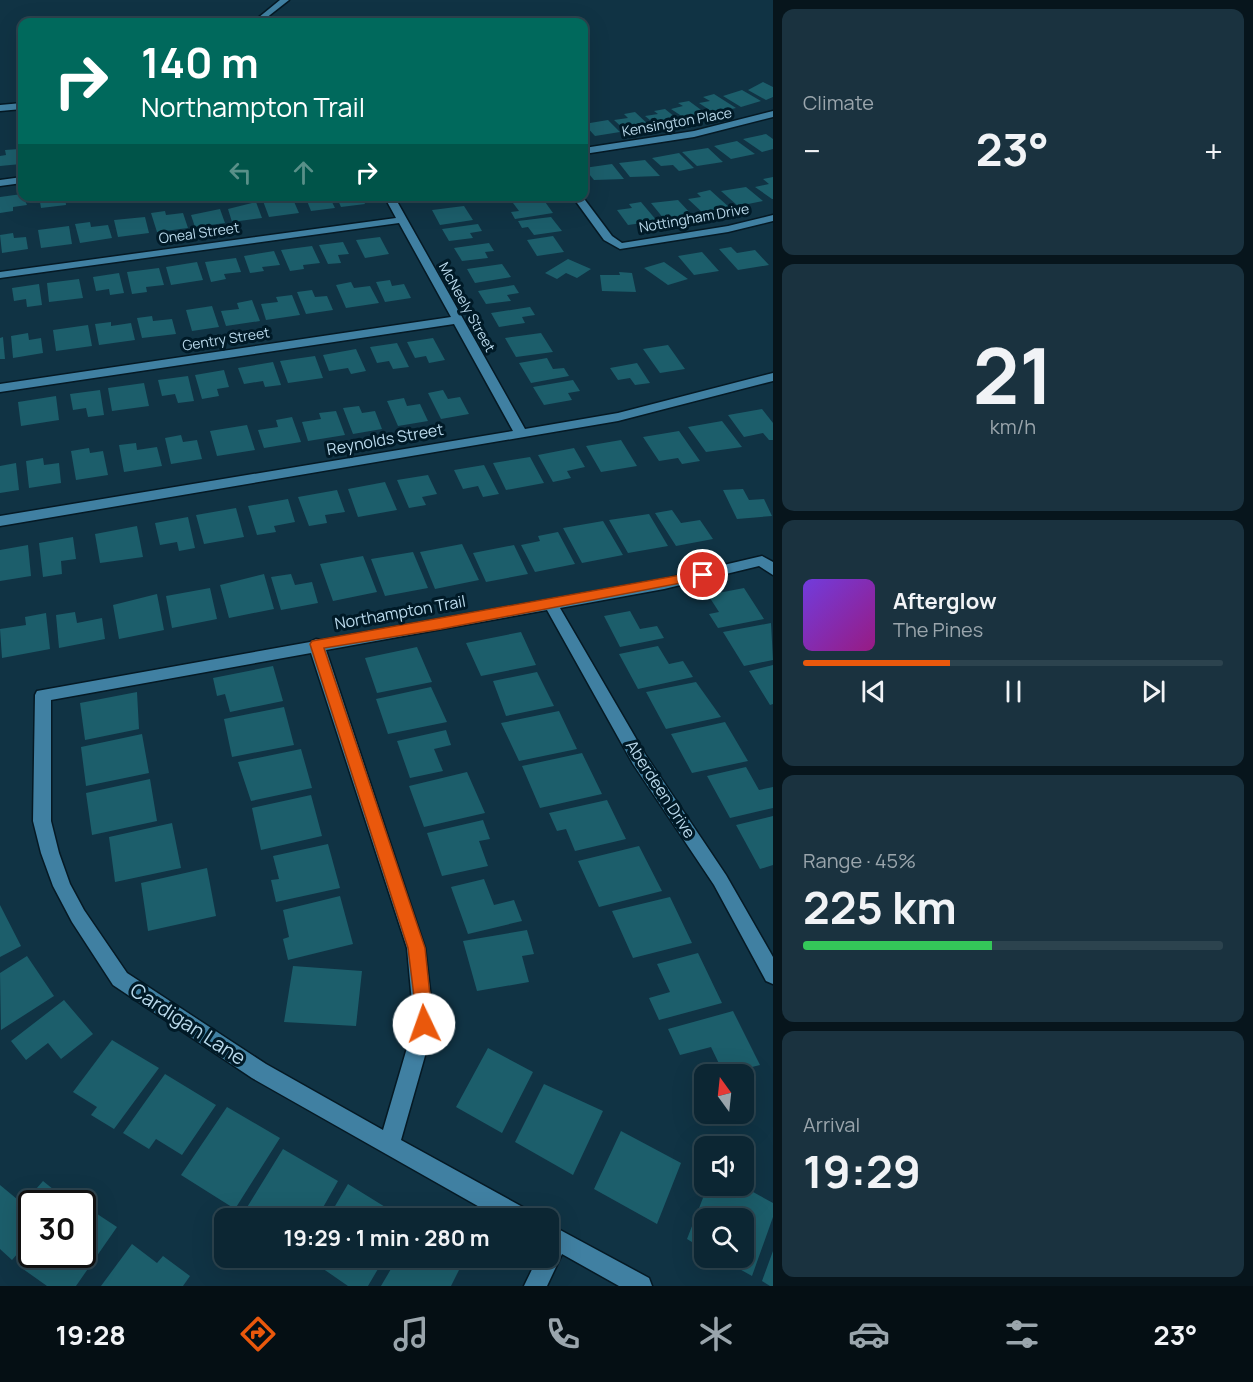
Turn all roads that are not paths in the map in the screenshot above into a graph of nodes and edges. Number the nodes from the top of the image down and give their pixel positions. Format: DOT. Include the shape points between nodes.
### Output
graph roads {
  1 [pos="285,0"];
  2 [pos="262,18"];
  3 [pos="18,106"];
  4 [pos="0,108"];
  5 [pos="773,114"];
  6 [pos="588,150"];
  7 [pos="18,181"];
  8 [pos="0,183"];
  9 [pos="392,201"];
  10 [pos="581,201"];
  11 [pos="773,218"];
  12 [pos="402,220"];
  13 [pos="0,274"];
  14 [pos="456,320"];
  15 [pos="773,377"];
  16 [pos="0,388"];
  17 [pos="520,432"];
  18 [pos="0,521"];
  19 [pos="767,566"];
  20 [pos="550,603"];
  21 [pos="316,644"];
  22 [pos="43,695"];
  23 [pos="773,975"];
  24 [pos="390,1143"];
  25 [pos="503,1208"];
  26 [pos="559,1241"];
  27 [pos="542,1268"];
  28 [pos="535,1286"];
  29 [pos="641,1286"];
  1 -- 2 [label="street"];
  3 -- 4 [label="street"];
  5 -- 6 [label="street, Kensington Place" via="694,134"];
  7 -- 8 [label="street"];
  9 -- 12 [label="street, McNeely Street"];
  10 -- 11 [label="street, Nottingham Drive" via="608,238 620,246"];
  12 -- 13 [label="street, Oneal Street"];
  12 -- 14 [label="street, McNeely Street"];
  14 -- 16 [label="street, Gentry Street"];
  14 -- 17 [label="street, McNeely Street"];
  15 -- 17 [label="street, Reynolds Street" via="618,417"];
  17 -- 18 [label="street, Reynolds Street"];
  19 -- 20 [label="street, Northampton Trail"];
  20 -- 21 [label="street, Northampton Trail"];
  20 -- 23 [label="street, Aberdeen Drive" via="639,759 720,880"];
  21 -- 22 [label="street, Northampton Trail"];
  21 -- 24 [label="street" via="417,948 424,1024"];
  22 -- 24 [label="street, Cardigan Lane" via="42,821 50,854 78,916 120,979 259,1071"];
  24 -- 25 [label="street, Cardigan Lane"];
  26 -- 29 [label="street"];
  27 -- 28 [label="street"];
}
